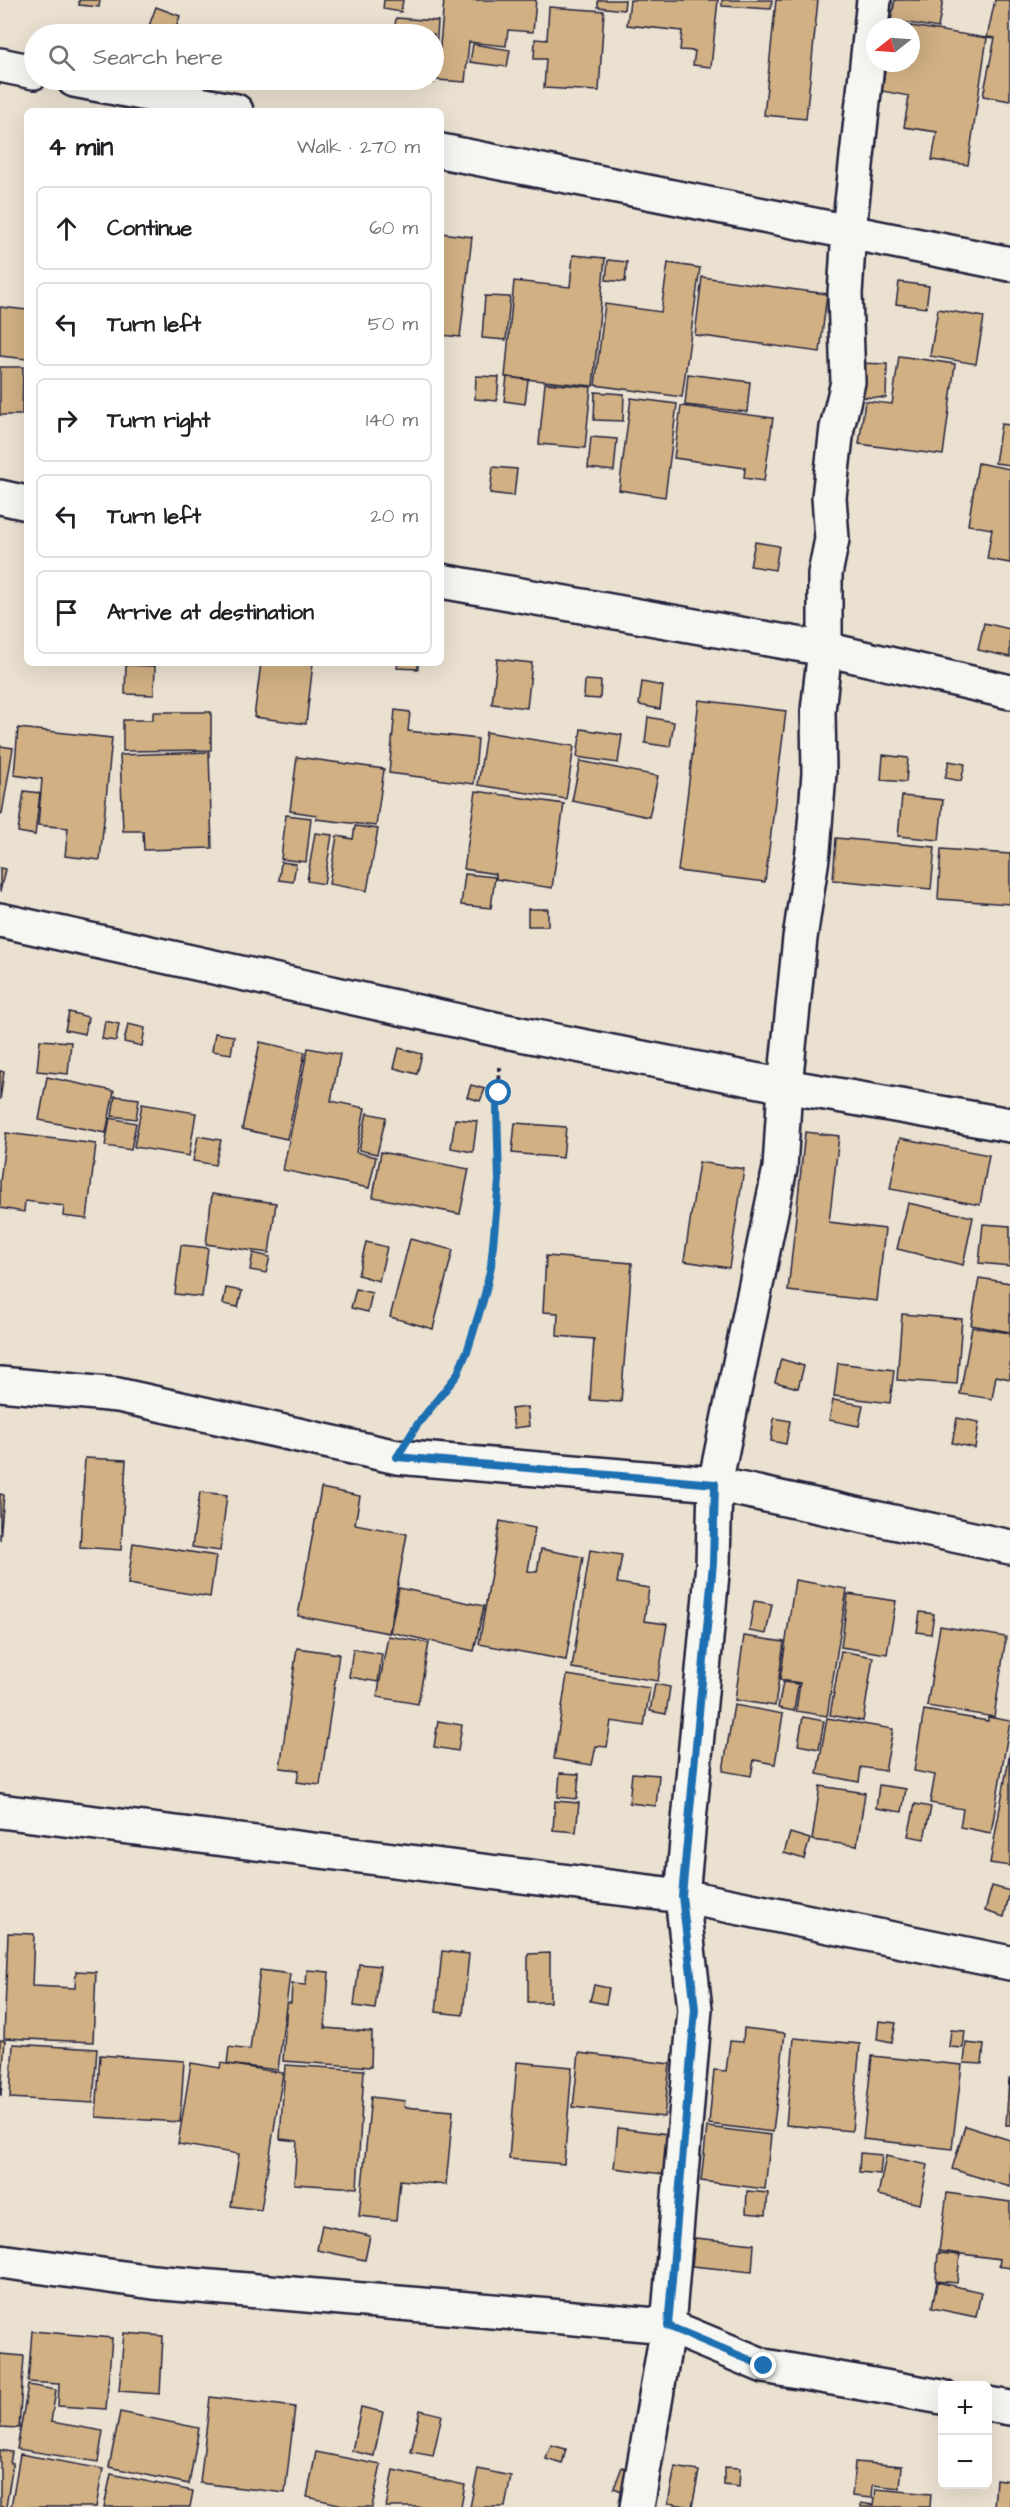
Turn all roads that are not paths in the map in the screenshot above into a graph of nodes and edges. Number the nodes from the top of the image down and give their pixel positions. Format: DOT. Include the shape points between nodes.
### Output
graph roads {
  1 [pos="874,0"];
  2 [pos="0,65"];
  3 [pos="24,70"];
  4 [pos="126,90"];
  5 [pos="220,108"];
  6 [pos="444,152"];
  7 [pos="849,230"];
  8 [pos="1010,264"];
  9 [pos="0,497"];
  10 [pos="24,502"];
  11 [pos="444,581"];
  12 [pos="825,649"];
  13 [pos="1010,692"];
  14 [pos="0,920"];
  15 [pos="785,1086"];
  16 [pos="1010,1125"];
  17 [pos="0,1384"];
  18 [pos="715,1484"];
  19 [pos="1010,1547"];
  20 [pos="0,1811"];
  21 [pos="682,1896"];
  22 [pos="1010,1964"];
  23 [pos="0,2260"];
  24 [pos="668,2326"];
  25 [pos="938,2396"];
  26 [pos="992,2405"];
  27 [pos="1010,2408"];
  28 [pos="637,2507"];
  1 -- 7 [label="street"];
  2 -- 3 [label="street"];
  4 -- 5 [label="street"];
  6 -- 7 [label="street"];
  7 -- 8 [label="street"];
  7 -- 12 [label="street" via="845,294 848,382 837,428 829,497 832,539 825,574"];
  9 -- 10 [label="street"];
  11 -- 12 [label="street"];
  12 -- 13 [label="street"];
  12 -- 15 [label="street" via="818,711 819,773 813,851"];
  14 -- 15 [label="street" via="500,1030"];
  15 -- 16 [label="street"];
  15 -- 18 [label="street" via="780,1168"];
  17 -- 18 [label="street" via="118,1395 397,1457"];
  18 -- 19 [label="street"];
  18 -- 21 [label="street" via="713,1563"];
  20 -- 21 [label="street"];
  21 -- 22 [label="street"];
  21 -- 24 [label="street" via="695,2009"];
  23 -- 24 [label="street" via="153,2282"];
  24 -- 25 [label="street" via="764,2366"];
  24 -- 28 [label="street"];
  26 -- 27 [label="street"];
}
